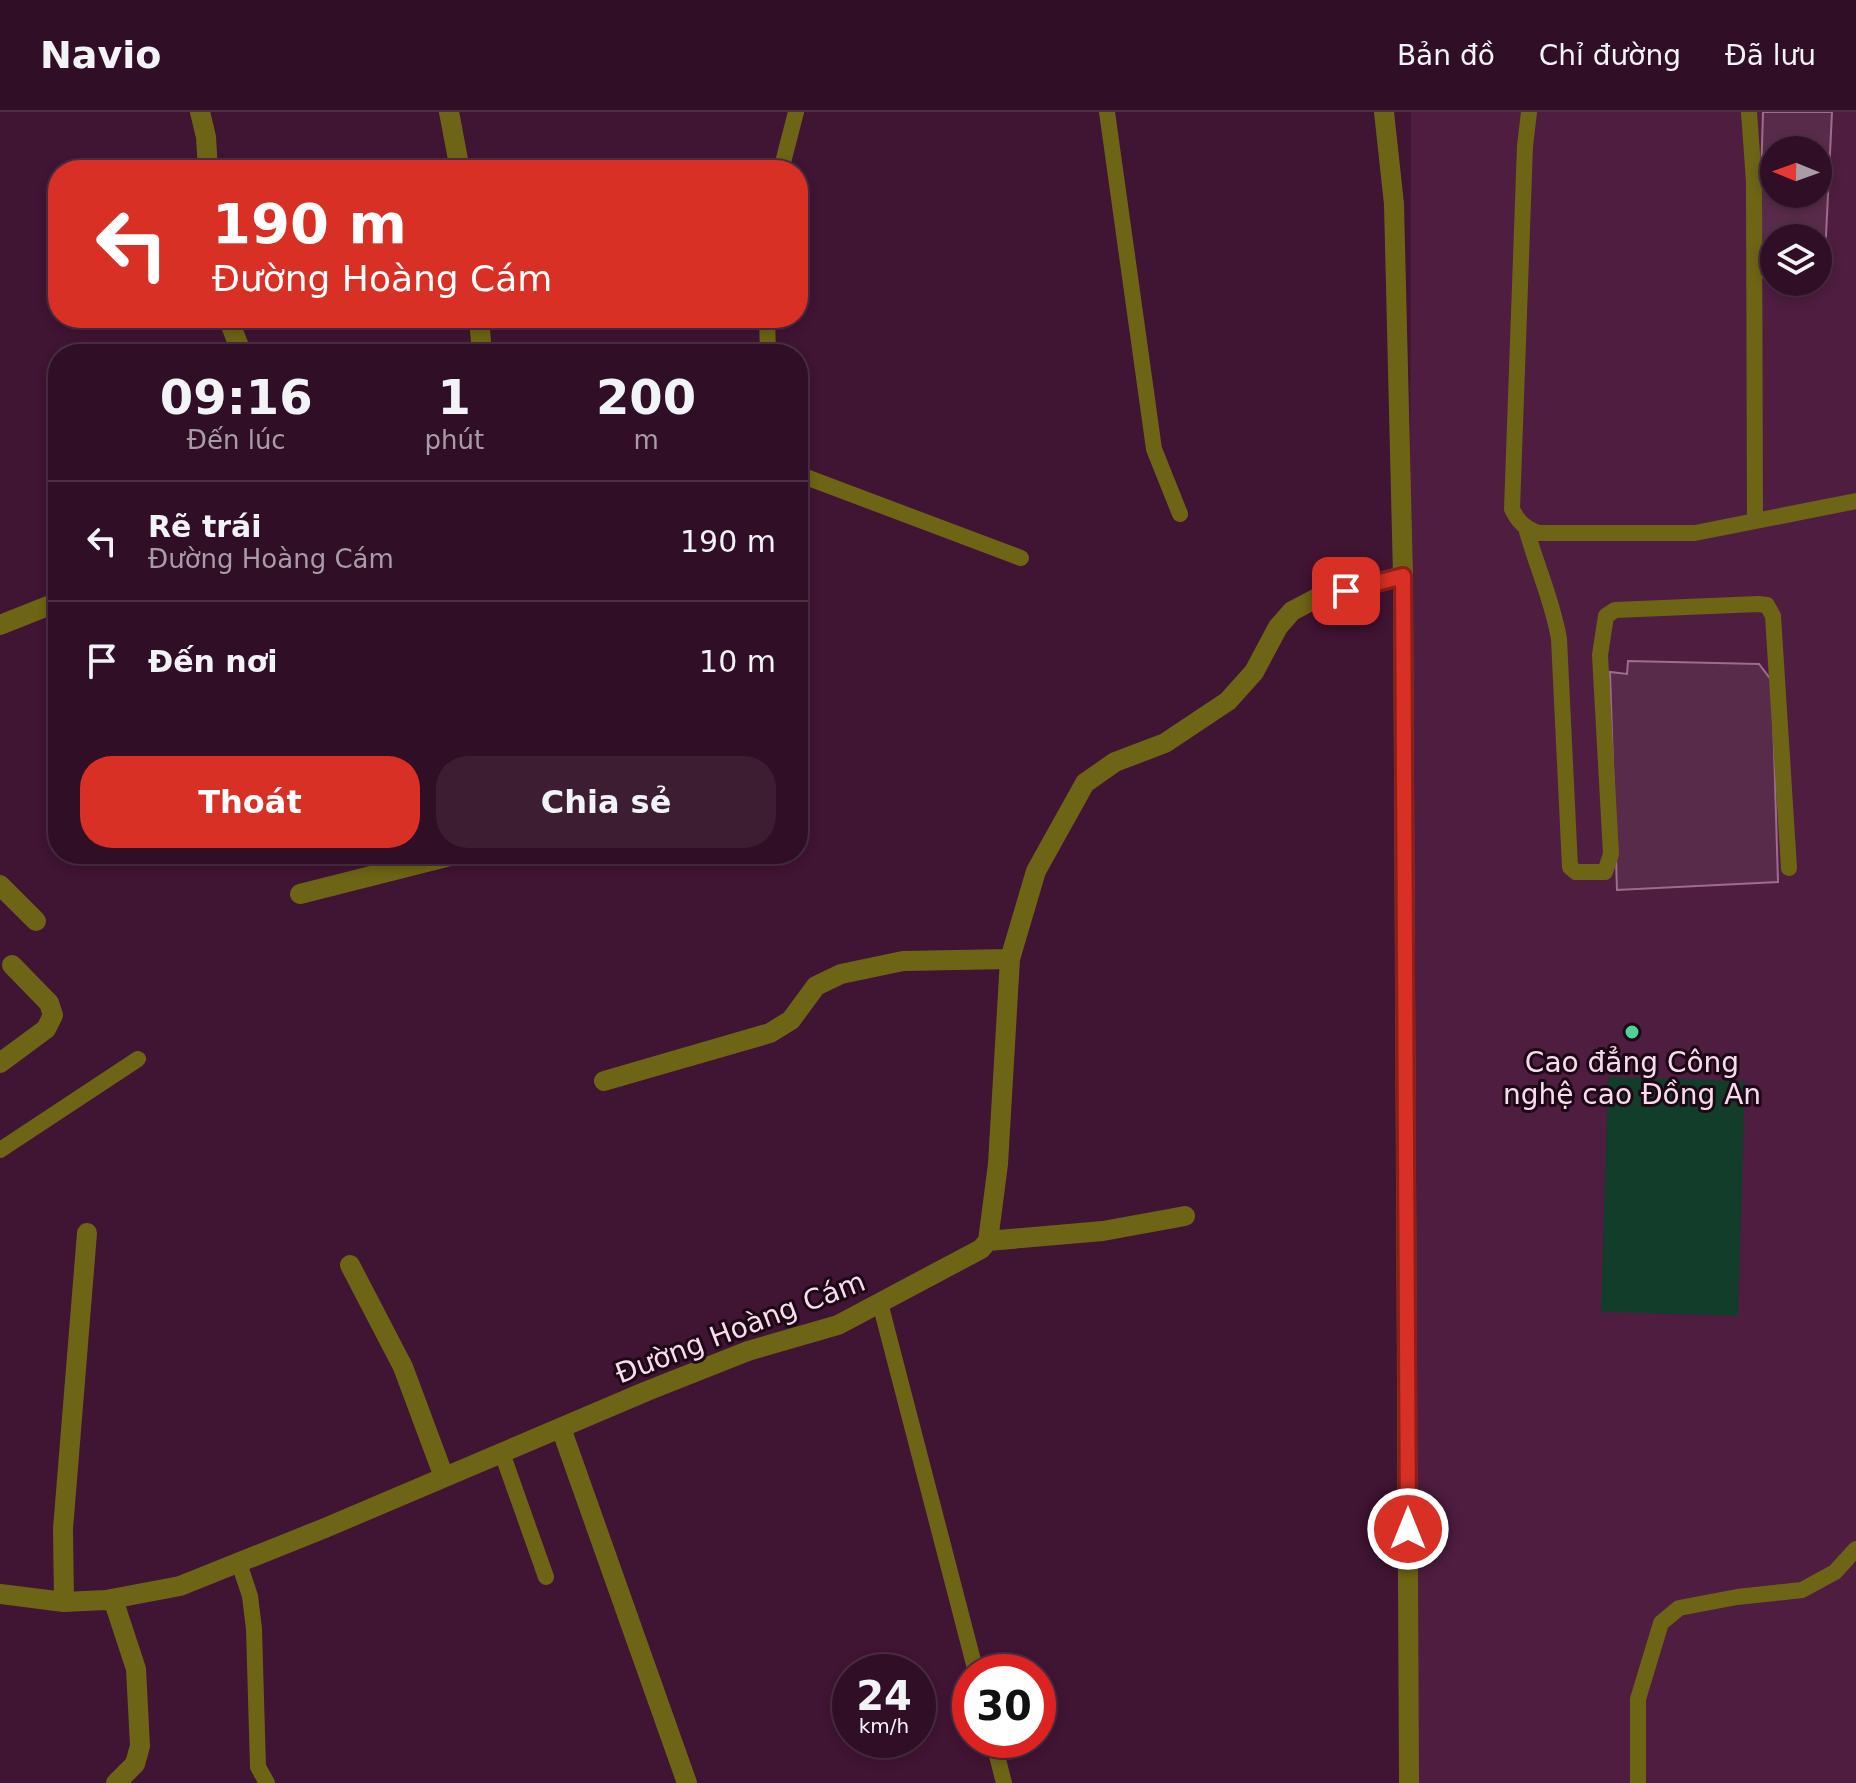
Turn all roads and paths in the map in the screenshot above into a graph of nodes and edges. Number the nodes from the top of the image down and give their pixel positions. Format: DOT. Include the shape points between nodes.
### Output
graph roads {
  1 [pos="200,112"];
  2 [pos="449,112"];
  3 [pos="796,112"];
  4 [pos="1107,112"];
  5 [pos="1384,112"];
  6 [pos="1529,112"];
  7 [pos="1749,112"];
  8 [pos="207,160"];
  9 [pos="458,160"];
  10 [pos="784,160"];
  11 [pos="808,478"];
  12 [pos="1856,501"];
  13 [pos="1180,514"];
  14 [pos="1755,521"];
  15 [pos="1526,528"];
  16 [pos="1021,558"];
  17 [pos="1403,576"];
  18 [pos="48,606"];
  19 [pos="0,625"];
  20 [pos="418,864"];
  21 [pos="1789,868"];
  22 [pos="0,885"];
  23 [pos="300,894"];
  24 [pos="36,921"];
  25 [pos="1010,959"];
  26 [pos="12,965"];
  27 [pos="138,1059"];
  28 [pos="0,1063"];
  29 [pos="604,1081"];
  30 [pos="0,1150"];
  31 [pos="1185,1216"];
  32 [pos="87,1233"];
  33 [pos="988,1241"];
  34 [pos="350,1265"];
  35 [pos="880,1303"];
  36 [pos="561,1428"];
  37 [pos="502,1453"];
  38 [pos="444,1477"];
  39 [pos="1856,1549"];
  40 [pos="239,1563"];
  41 [pos="546,1577"];
  42 [pos="0,1594"];
  43 [pos="113,1599"];
  44 [pos="64,1602"];
  45 [pos="971,1654"];
  46 [pos="998,1758"];
  47 [pos="116,1783"];
  48 [pos="267,1783"];
  49 [pos="687,1783"];
  50 [pos="1004,1783"];
  51 [pos="1409,1783"];
  52 [pos="1638,1783"];
  1 -- 8 [label="street"];
  2 -- 9 [label="street"];
  3 -- 10 [label="lane"];
  4 -- 13 [label="lane" via="1154,449"];
  5 -- 17 [label="street" via="1394,204"];
  6 -- 15 [label="lane" via="1512,509"];
  7 -- 14 [label="lane"];
  11 -- 16 [label="lane"];
  12 -- 14 [label="lane"];
  14 -- 15 [label="lane" via="1695,533 1538,533"];
  15 -- 21 [label="lane" via="1559,639 1570,867 1576,872 1605,872 1611,854 1600,655 1606,616 1615,610 1758,604 1767,605 1773,616"];
  17 -- 25 [label="street" via="1317,598 1292,611 1254,672 1228,701 1165,743 1115,762 1085,783 1036,871"];
  17 -- 51 [label="street"];
  18 -- 19 [label="street"];
  20 -- 23 [label="street"];
  22 -- 24 [label="street"];
  25 -- 29 [label="street" via="903,961 841,974 816,986 791,1020 770,1033"];
  25 -- 33 [label="street"];
  26 -- 28 [label="street" via="49,1003 53,1015 46,1029"];
  27 -- 30 [label="lane"];
  31 -- 33 [label="street" via="1103,1231"];
  32 -- 44 [label="street" via="63,1529"];
  33 -- 35 [label="street, Đường Hoàng Cám"];
  34 -- 38 [label="street" via="403,1367"];
  35 -- 36 [label="street, Đường Hoàng Cám" via="838,1325 748,1351"];
  35 -- 45 [label="lane"];
  36 -- 37 [label="street, Đường Hoàng Cám"];
  36 -- 49 [label="street"];
  37 -- 38 [label="street, Đường Hoàng Cám"];
  37 -- 41 [label="lane"];
  38 -- 40 [label="street, Đường Hoàng Cám"];
  39 -- 52 [label="lane" via="1835,1572 1802,1590 1679,1608 1661,1623 1638,1699"];
  40 -- 43 [label="street, Đường Hoàng Cám" via="180,1586"];
  40 -- 48 [label="lane" via="254,1629 258,1767"];
  42 -- 44 [label="street, Đường Hoàng Cám"];
  43 -- 44 [label="street, Đường Hoàng Cám"];
  43 -- 47 [label="street" via="136,1669 140,1746 135,1764"];
  46 -- 50 [label="lane"];
}
